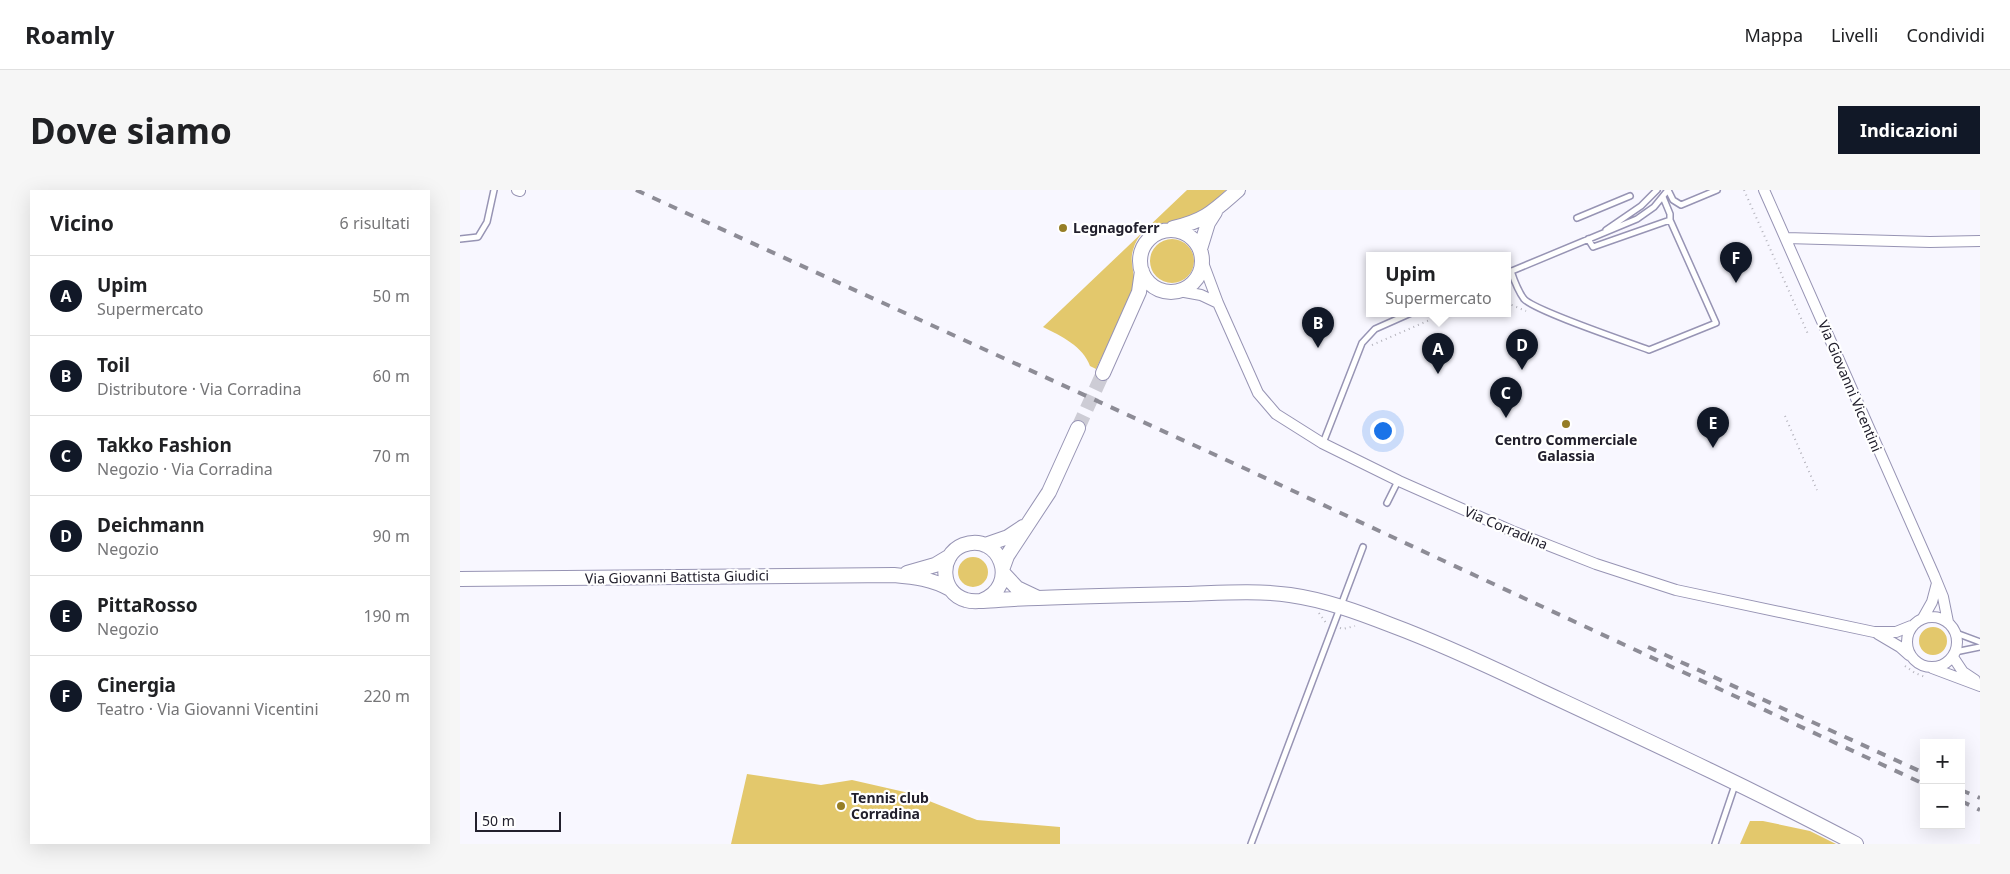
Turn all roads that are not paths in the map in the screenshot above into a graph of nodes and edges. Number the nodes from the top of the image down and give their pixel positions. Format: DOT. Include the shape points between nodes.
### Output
graph roads {
  1 [pos="494,190"];
  2 [pos="1238,190"];
  3 [pos="1657,190"];
  4 [pos="1668,190"];
  5 [pos="1717,190"];
  6 [pos="1764,190"];
  7 [pos="1630,196"];
  8 [pos="1663,197"];
  9 [pos="1218,207"];
  10 [pos="1577,218"];
  11 [pos="1670,220"];
  12 [pos="1165,230"];
  13 [pos="1599,234"];
  14 [pos="1588,238"];
  15 [pos="1786,238"];
  16 [pos="460,239"];
  17 [pos="1980,241"];
  18 [pos="1201,255"];
  19 [pos="1142,271"];
  20 [pos="1511,271"];
  21 [pos="1511,276"];
  22 [pos="1173,291"];
  23 [pos="1218,303"];
  24 [pos="1402,317"];
  25 [pos="1129,318"];
  26 [pos="1103,373"];
  27 [pos="1078,428"];
  28 [pos="1322,443"];
  29 [pos="1399,481"];
  30 [pos="1387,503"];
  31 [pos="1028,524"];
  32 [pos="985,545"];
  33 [pos="1363,548"];
  34 [pos="950,556"];
  35 [pos="1003,570"];
  36 [pos="894,575"];
  37 [pos="460,579"];
  38 [pos="1937,583"];
  39 [pos="950,589"];
  40 [pos="1037,598"];
  41 [pos="981,600"];
  42 [pos="1341,605"];
  43 [pos="1923,618"];
  44 [pos="1948,622"];
  45 [pos="1911,626"];
  46 [pos="1874,632"];
  47 [pos="1956,632"];
  48 [pos="1980,642"];
  49 [pos="1980,647"];
  50 [pos="1954,654"];
  51 [pos="1910,656"];
  52 [pos="1932,667"];
  53 [pos="1980,685"];
  54 [pos="1736,782"];
  55 [pos="1251,844"];
  56 [pos="1715,844"];
  57 [pos="1856,844"];
  1 -- 16 [label="lane" via="487,222 478,236"];
  2 -- 9 [label="main road"];
  3 -- 13 [label="lane" via="1641,206"];
  4 -- 5 [label="lane" via="1672,200 1681,204"];
  4 -- 8 [label="lane"];
  6 -- 15 [label="street, Via Giovanni Vicentini"];
  7 -- 10 [label="lane"];
  8 -- 11 [label="lane"];
  8 -- 13 [label="lane" via="1637,219"];
  9 -- 12 [label="main road" via="1193,224"];
  9 -- 18 [label="main road" via="1208,223"];
  11 -- 14 [label="lane" via="1593,247"];
  11 -- 21 [label="lane" via="1716,323 1649,350 1545,311 1525,300"];
  12 -- 18 [label="main road" via="1190,236"];
  12 -- 19 [label="main road" via="1147,241 1140,261"];
  13 -- 14 [label="lane"];
  14 -- 20 [label="lane"];
  15 -- 17 [label="street"];
  15 -- 38 [label="street, Via Giovanni Vicentini"];
  18 -- 22 [label="main road" via="1201,270 1196,279 1189,286"];
  18 -- 23 [label="street, Via Corradina"];
  19 -- 22 [label="main road" via="1152,285"];
  19 -- 25 [label="main road" via="1139,292"];
  22 -- 23 [label="street" via="1201,295"];
  22 -- 25 [label="main road" via="1153,295"];
  23 -- 28 [label="street, Via Corradina" via="1258,393 1276,414"];
  24 -- 28 [label="lane" via="1375,329 1362,343"];
  25 -- 26 [label="main road"];
  27 -- 31 [label="main road, Via Giovanni Battista Giudici" via="1049,492"];
  28 -- 29 [label="street, Via Corradina"];
  29 -- 30 [label="lane"];
  29 -- 46 [label="street, Via Corradina" via="1554,549 1676,590"];
  31 -- 32 [label="main road, Via Giovanni Battista Giudici" via="1008,537"];
  31 -- 35 [label="main road, Via Giovanni Battista Giudici" via="1007,556"];
  32 -- 34 [label="main road, Via Giovanni Battista Giudici" via="965,544"];
  32 -- 35 [label="main road" via="996,554"];
  33 -- 42 [label="lane"];
  34 -- 36 [label="main road, Via Giovanni Battista Giudici" via="935,565"];
  34 -- 39 [label="main road" via="945,576"];
  35 -- 40 [label="main road" via="1017,588"];
  35 -- 41 [label="main road, Via Giovanni Battista Giudici" via="1002,581 994,593"];
  36 -- 37 [label="main road, Via Giovanni Battista Giudici"];
  36 -- 39 [label="main road, Via Giovanni Battista Giudici" via="919,577"];
  38 -- 43 [label="street"];
  38 -- 44 [label="street, Via Giovanni Vicentini"];
  39 -- 41 [label="main road, Via Giovanni Battista Giudici" via="960,598 974,602"];
  40 -- 41 [label="main road, Via Giovanni Battista Giudici"];
  40 -- 42 [label="main road, Via Giovanni Battista Giudici" via="1236,592 1287,594"];
  42 -- 54 [label="main road, Via Giovanni Battista Giudici" via="1441,644"];
  42 -- 55 [label="lane"];
  43 -- 44 [label="street" via="1937,617"];
  43 -- 45 [label="street"];
  44 -- 47 [label="street, Via Giovanni Vicentini"];
  45 -- 46 [label="street, Via Corradina" via="1896,632"];
  45 -- 51 [label="street" via="1906,643"];
  46 -- 51 [label="street, Via Corradina"];
  47 -- 48 [label="lane"];
  47 -- 50 [label="street" via="1958,640"];
  49 -- 50 [label="lane"];
  50 -- 52 [label="street" via="1948,662"];
  50 -- 53 [label="street" via="1963,672"];
  51 -- 52 [label="street" via="1923,666"];
  52 -- 53 [label="street"];
  54 -- 56 [label="lane"];
  54 -- 57 [label="main road, Via Giovanni Battista Giudici"];
}
